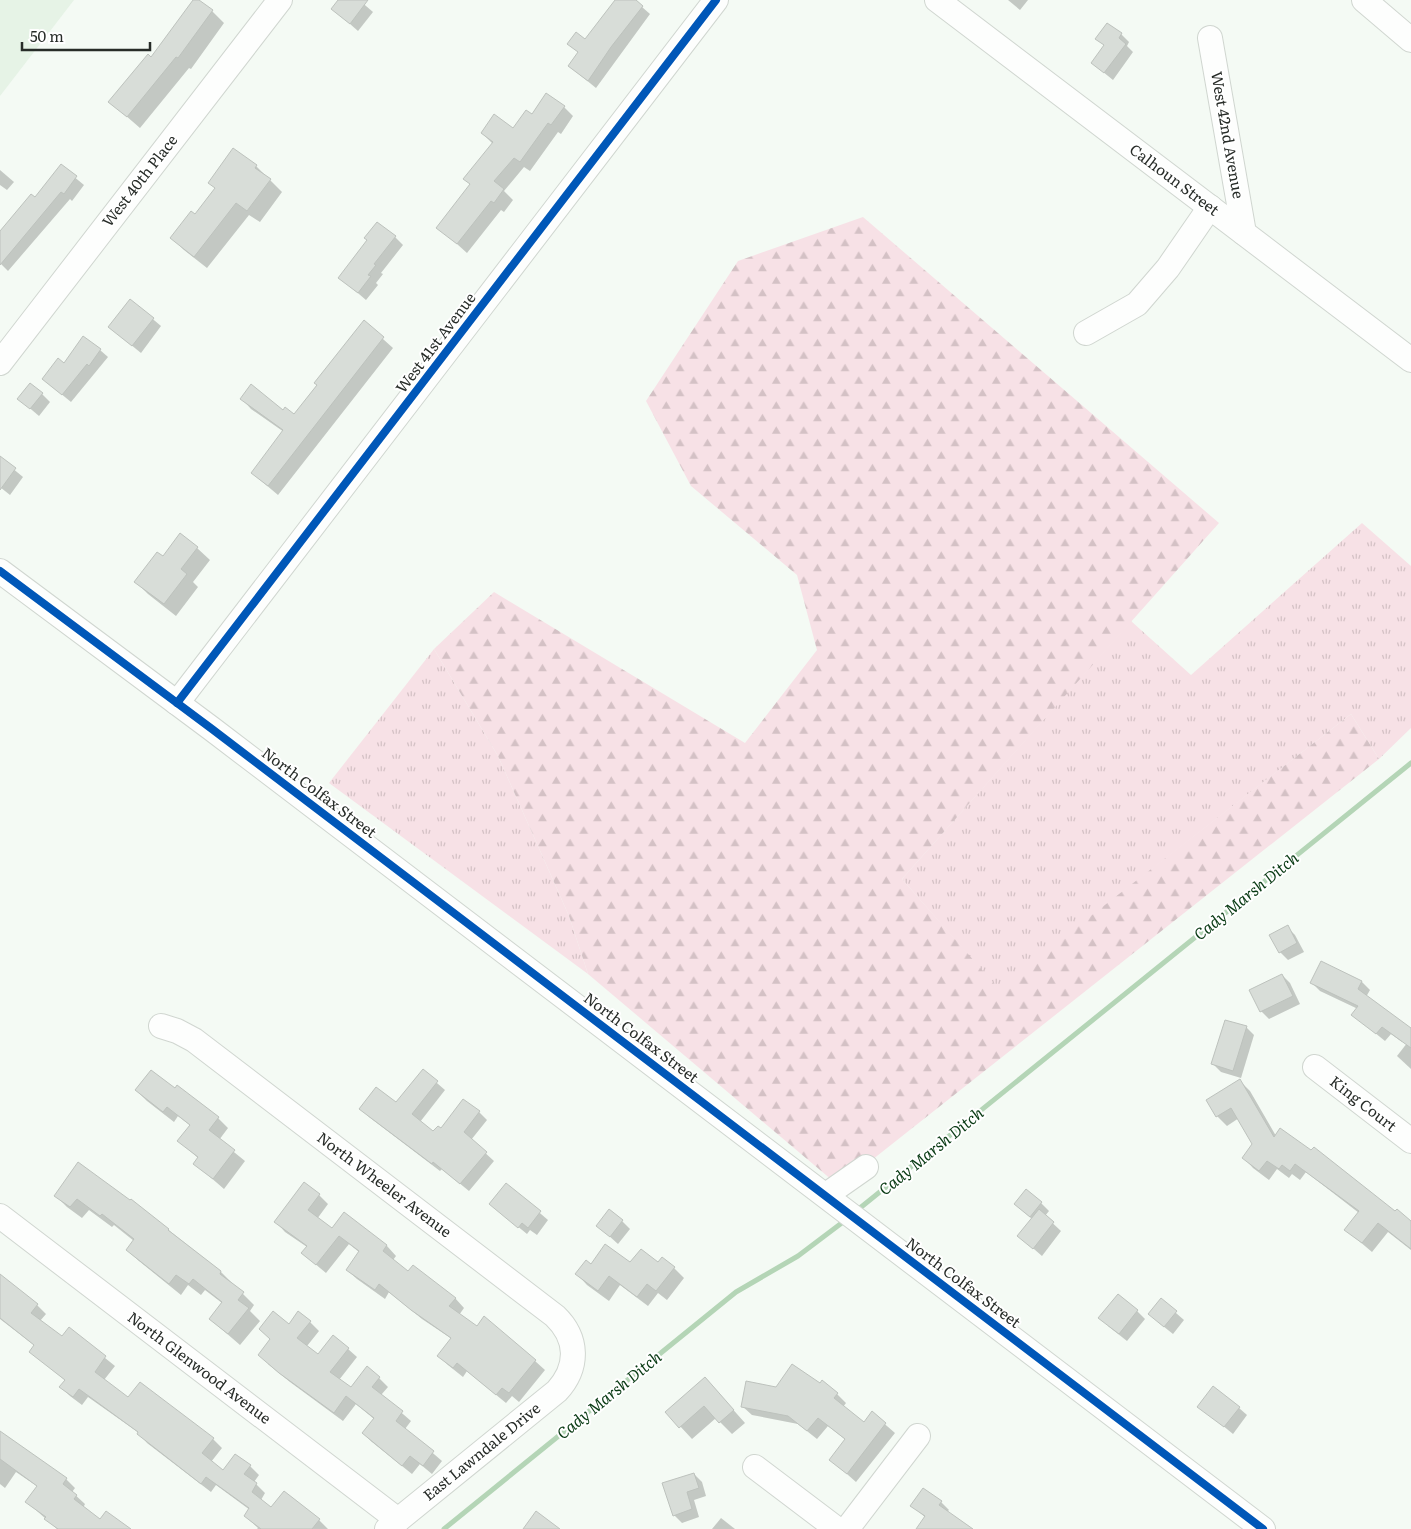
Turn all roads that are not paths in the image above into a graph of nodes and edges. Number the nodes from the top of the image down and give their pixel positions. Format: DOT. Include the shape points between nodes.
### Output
graph roads {
  1 [pos="280,0"];
  2 [pos="716,0"];
  3 [pos="937,0"];
  4 [pos="1364,0"];
  5 [pos="1210,38"];
  6 [pos="1411,40"];
  7 [pos="1210,207"];
  8 [pos="1244,233"];
  9 [pos="1086,333"];
  10 [pos="1411,360"];
  11 [pos="0,363"];
  12 [pos="0,571"];
  13 [pos="177,703"];
  14 [pos="161,1026"];
  15 [pos="1315,1067"];
  16 [pos="1411,1141"];
  17 [pos="866,1167"];
  18 [pos="832,1191"];
  19 [pos="0,1216"];
  20 [pos="571,1369"];
  21 [pos="918,1436"];
  22 [pos="755,1467"];
  23 [pos="392,1524"];
  24 [pos="837,1529"];
  25 [pos="847,1529"];
  26 [pos="1263,1529"];
  1 -- 11 [label="street, West 40th Place"];
  2 -- 13 [label="street, West 41st Avenue"];
  3 -- 7 [label="street, Calhoun Street"];
  4 -- 6 [label="street"];
  5 -- 8 [label="street, West 42nd Avenue"];
  7 -- 8 [label="street, Calhoun Street"];
  7 -- 9 [label="street" via="1168,268 1137,304"];
  8 -- 10 [label="street, Calhoun Street"];
  12 -- 13 [label="street, North Colfax Street"];
  13 -- 18 [label="street, North Colfax Street" via="806,1181"];
  14 -- 20 [label="street, North Wheeler Avenue" via="194,1040 555,1316 570,1339"];
  15 -- 16 [label="street, King Court"];
  17 -- 18 [label="street"];
  18 -- 26 [label="street, North Colfax Street" via="872,1231"];
  19 -- 23 [label="street, North Glenwood Avenue"];
  20 -- 23 [label="street, East Lawndale Drive" via="556,1391"];
  21 -- 25 [label="street"];
  22 -- 24 [label="street"];
}
